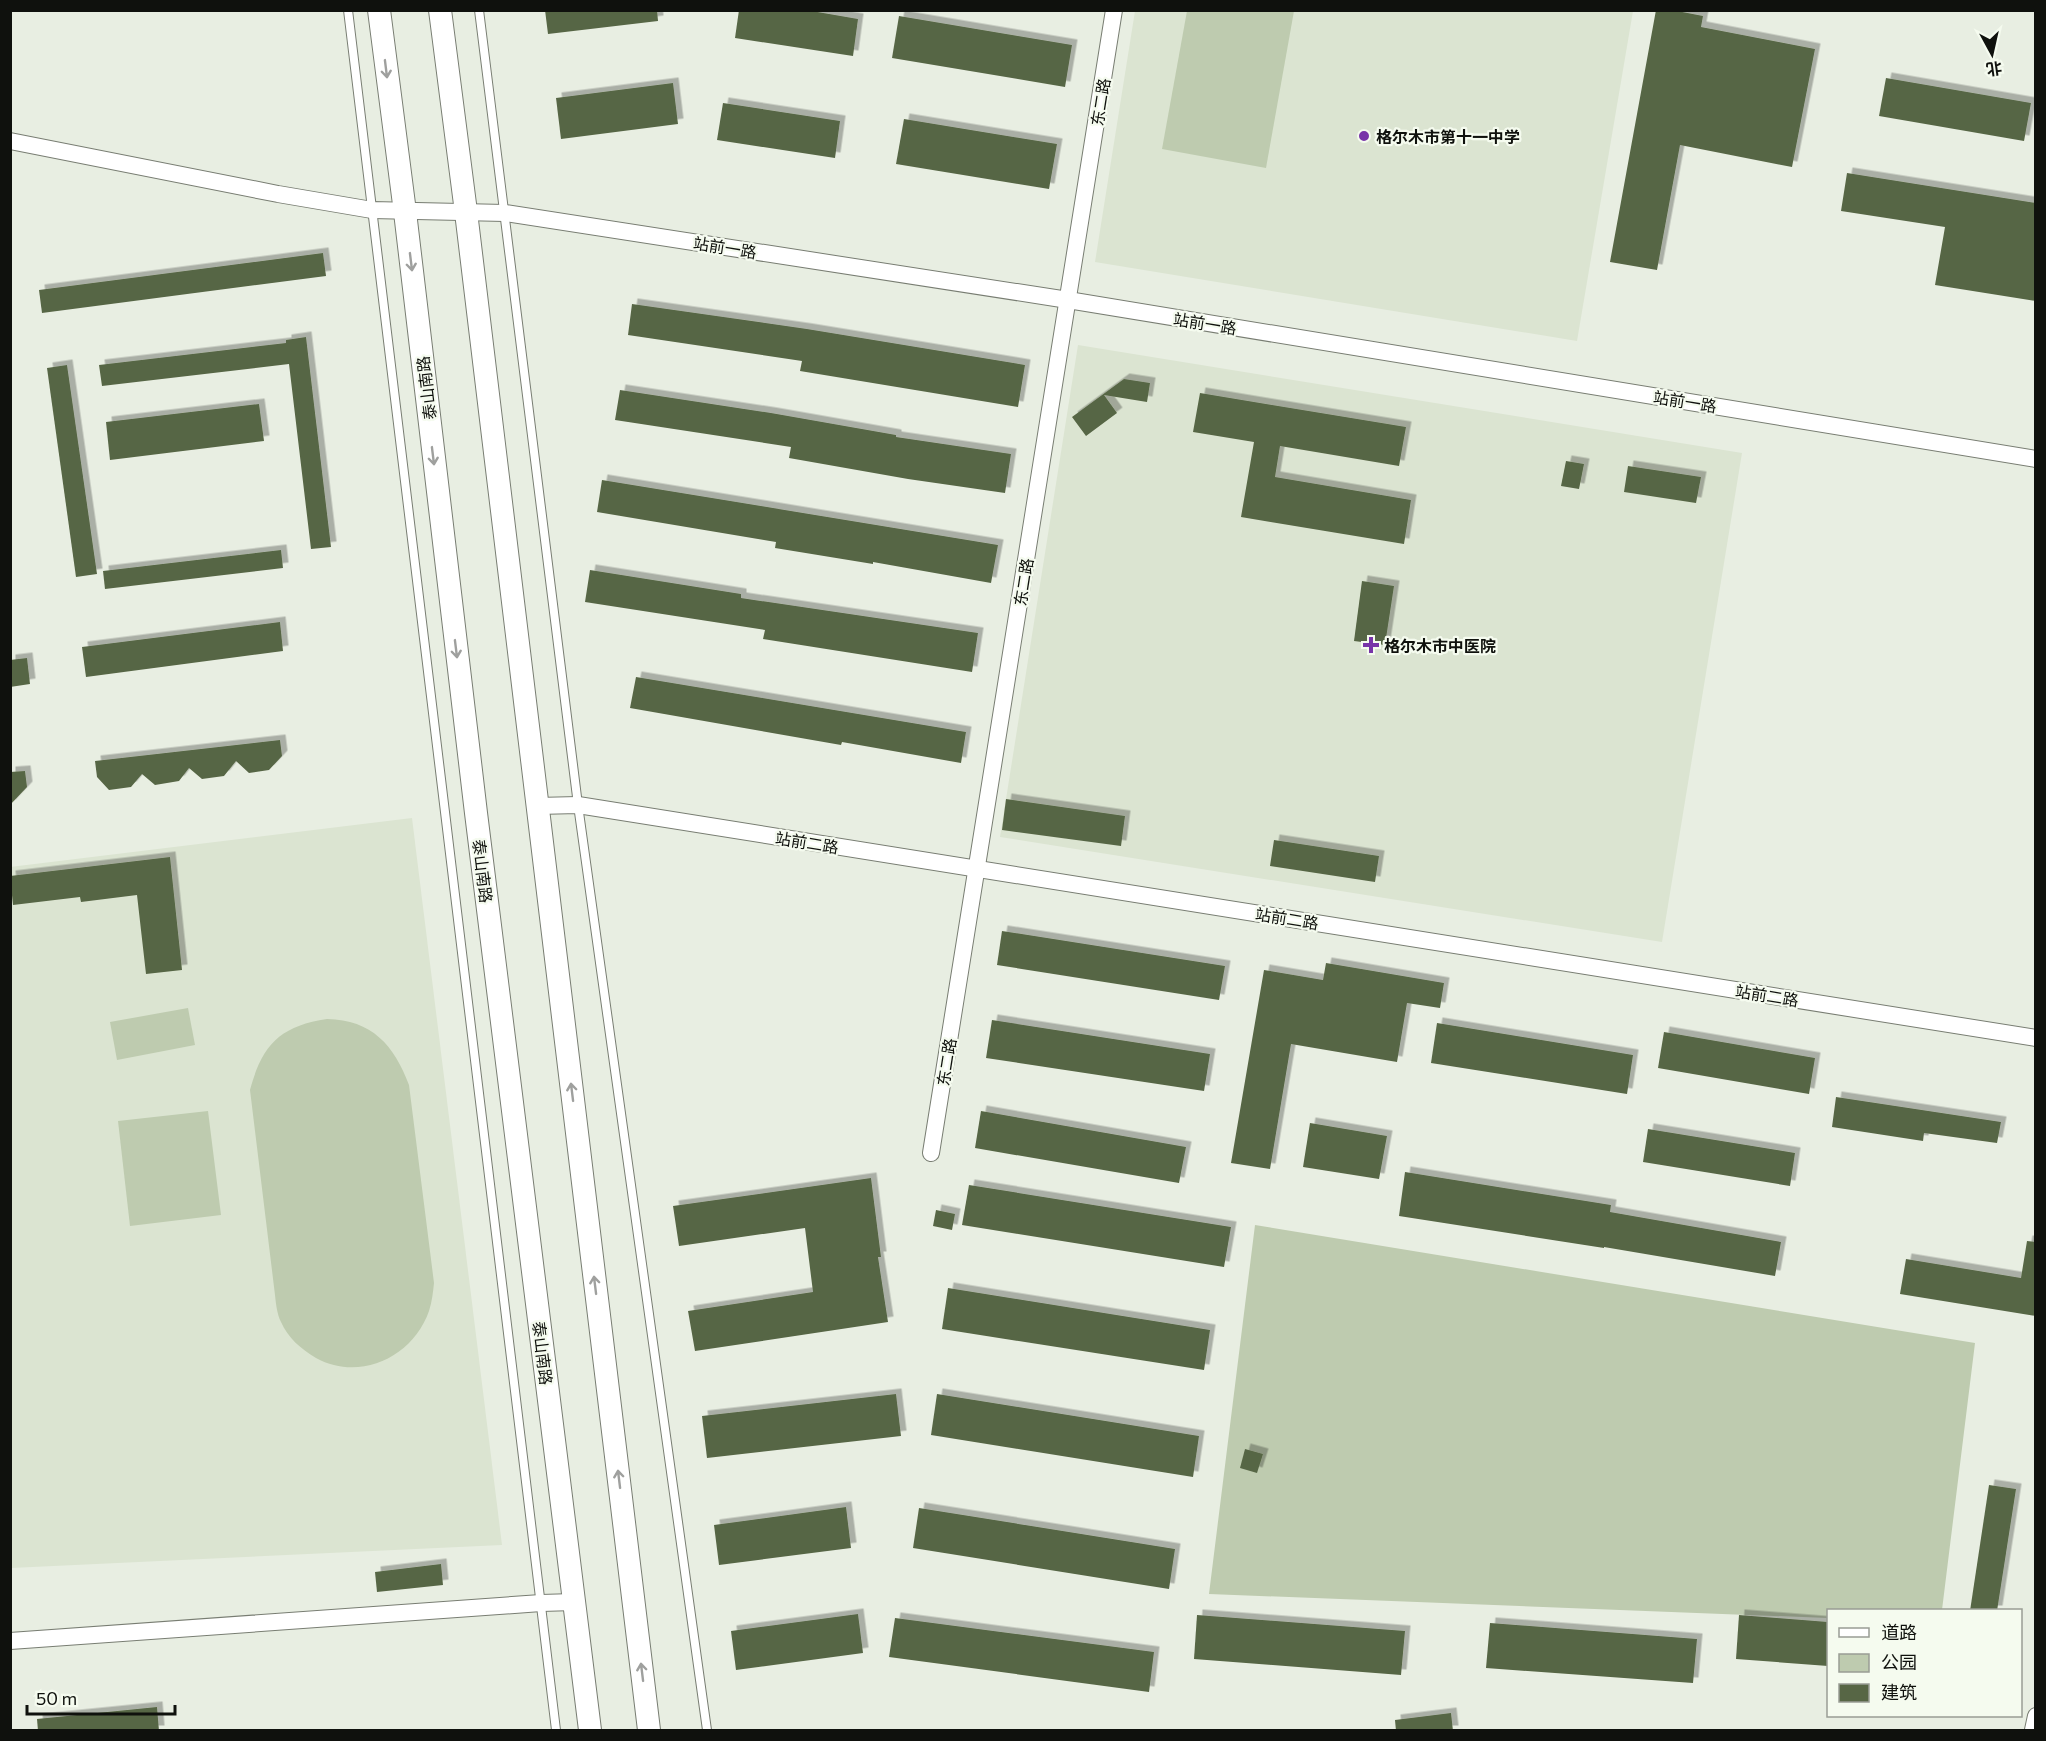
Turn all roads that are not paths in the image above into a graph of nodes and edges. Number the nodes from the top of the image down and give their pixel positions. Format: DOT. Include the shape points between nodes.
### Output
graph roads {
  1 [pos="348,10"];
  2 [pos="379,10"];
  3 [pos="440,10"];
  4 [pos="479,10"];
  5 [pos="1114,10"];
  6 [pos="10,141"];
  7 [pos="372,210"];
  8 [pos="405,212"];
  9 [pos="466,212"];
  10 [pos="505,213"];
  11 [pos="1068,300"];
  12 [pos="2036,459"];
  13 [pos="578,805"];
  14 [pos="537,806"];
  15 [pos="977,869"];
  16 [pos="2036,1038"];
  17 [pos="931,1153"];
  18 [pos="574,1602"];
  19 [pos="540,1603"];
  20 [pos="10,1641"];
  21 [pos="2036,1716"];
  22 [pos="556,1731"];
  23 [pos="590,1731"];
  24 [pos="649,1731"];
  25 [pos="707,1731"];
  26 [pos="2033,1731"];
  1 -- 7 [label="lane"];
  2 -- 8 [label="street, 泰山南路, one-way"];
  3 -- 9 [label="street"];
  4 -- 10 [label="lane"];
  5 -- 11 [label="street, 东二路"];
  6 -- 7 [label="street, 站前一路"];
  7 -- 8 [label="street, 站前一路"];
  7 -- 19 [label="lane"];
  8 -- 9 [label="street, 站前一路"];
  8 -- 18 [label="street, 泰山南路, one-way"];
  9 -- 10 [label="street, 站前一路"];
  9 -- 14 [label="street"];
  10 -- 11 [label="street, 站前一路"];
  10 -- 13 [label="lane"];
  11 -- 12 [label="street, 站前一路"];
  11 -- 15 [label="street, 东二路"];
  13 -- 14 [label="street, 站前二路"];
  13 -- 15 [label="street, 站前二路"];
  13 -- 25 [label="lane"];
  24 -- 14 [label="street, one-way"];
  15 -- 16 [label="street, 站前二路"];
  15 -- 17 [label="street, 东二路"];
  18 -- 19 [label="street"];
  18 -- 23 [label="street, 泰山南路"];
  19 -- 20 [label="street"];
  19 -- 22 [label="lane"];
  21 -- 26 [label="street"];
}
